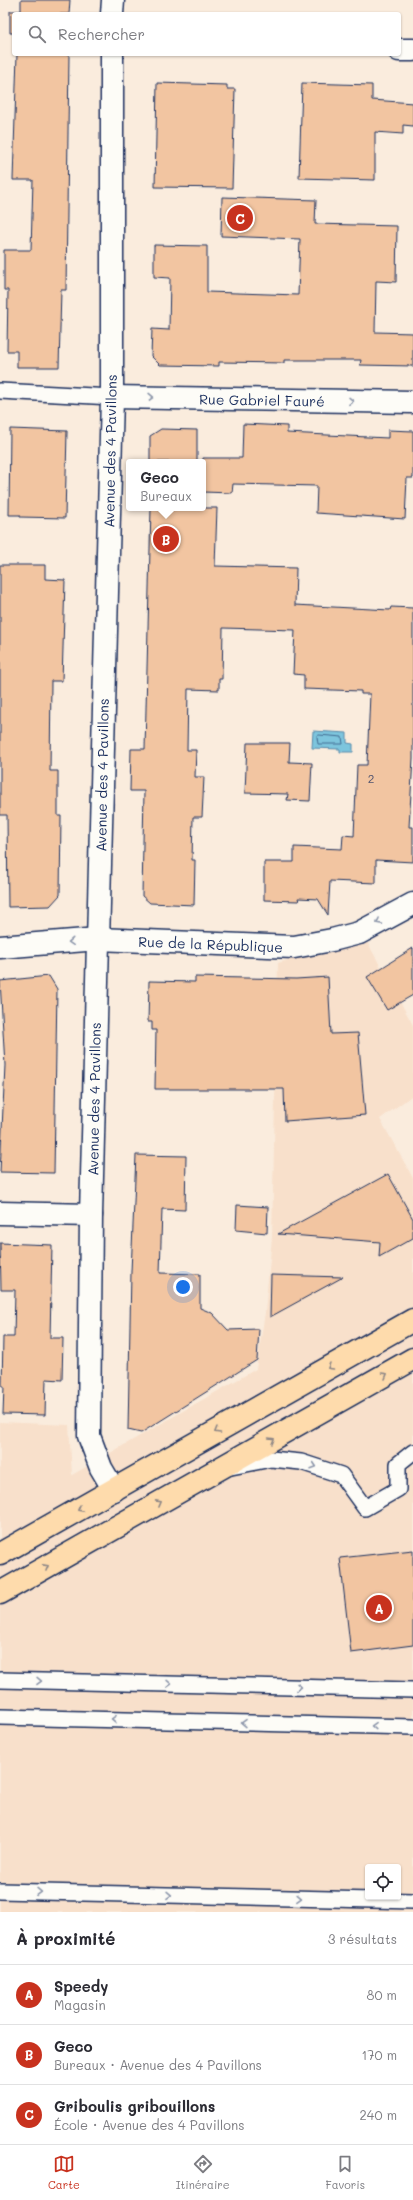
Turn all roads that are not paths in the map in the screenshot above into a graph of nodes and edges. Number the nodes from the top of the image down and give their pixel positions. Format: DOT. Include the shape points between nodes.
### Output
graph roads {
  1 [pos="113,0"];
  2 [pos="112,12"];
  3 [pos="401,50"];
  4 [pos="413,50"];
  5 [pos="112,56"];
  6 [pos="0,391"];
  7 [pos="112,397"];
  8 [pos="413,402"];
  9 [pos="413,904"];
  10 [pos="98,939"];
  11 [pos="0,947"];
  12 [pos="0,1213"];
  13 [pos="91,1214"];
  14 [pos="413,1320"];
  15 [pos="413,1359"];
  16 [pos="413,1452"];
  17 [pos="220,1469"];
  18 [pos="114,1490"];
  19 [pos="0,1554"];
  20 [pos="6,1589"];
  21 [pos="0,1680"];
  22 [pos="413,1690"];
  23 [pos="0,1717"];
  24 [pos="413,1727"];
  25 [pos="0,1891"];
  26 [pos="413,1901"];
  1 -- 2 [label="street"];
  3 -- 4 [label="street"];
  5 -- 7 [label="street, Avenue des 4 Pavillons"];
  6 -- 7 [label="lane"];
  7 -- 8 [label="street, Rue Gabriel Fauré, one-way"];
  7 -- 10 [label="street, Avenue des 4 Pavillons"];
  9 -- 10 [label="street, Rue de la République, one-way" via="359,932 294,947"];
  10 -- 11 [label="street, Rue de la République, one-way"];
  10 -- 13 [label="street, Avenue des 4 Pavillons"];
  12 -- 13 [label="street"];
  13 -- 18 [label="street, Avenue des 4 Pavillons" via="89,1436 101,1468"];
  14 -- 18 [label="main road, one-way"];
  17 -- 15 [label="main road, one-way"];
  17 -- 16 [label="lane, one-way" via="271,1459 301,1462 341,1475 365,1508 398,1490 398,1464"];
  20 -- 17 [label="main road, one-way"];
  18 -- 19 [label="main road, one-way"];
  21 -- 22 [label="lane, one-way"];
  24 -- 23 [label="lane, one-way"];
  25 -- 26 [label="lane, one-way"];
}
